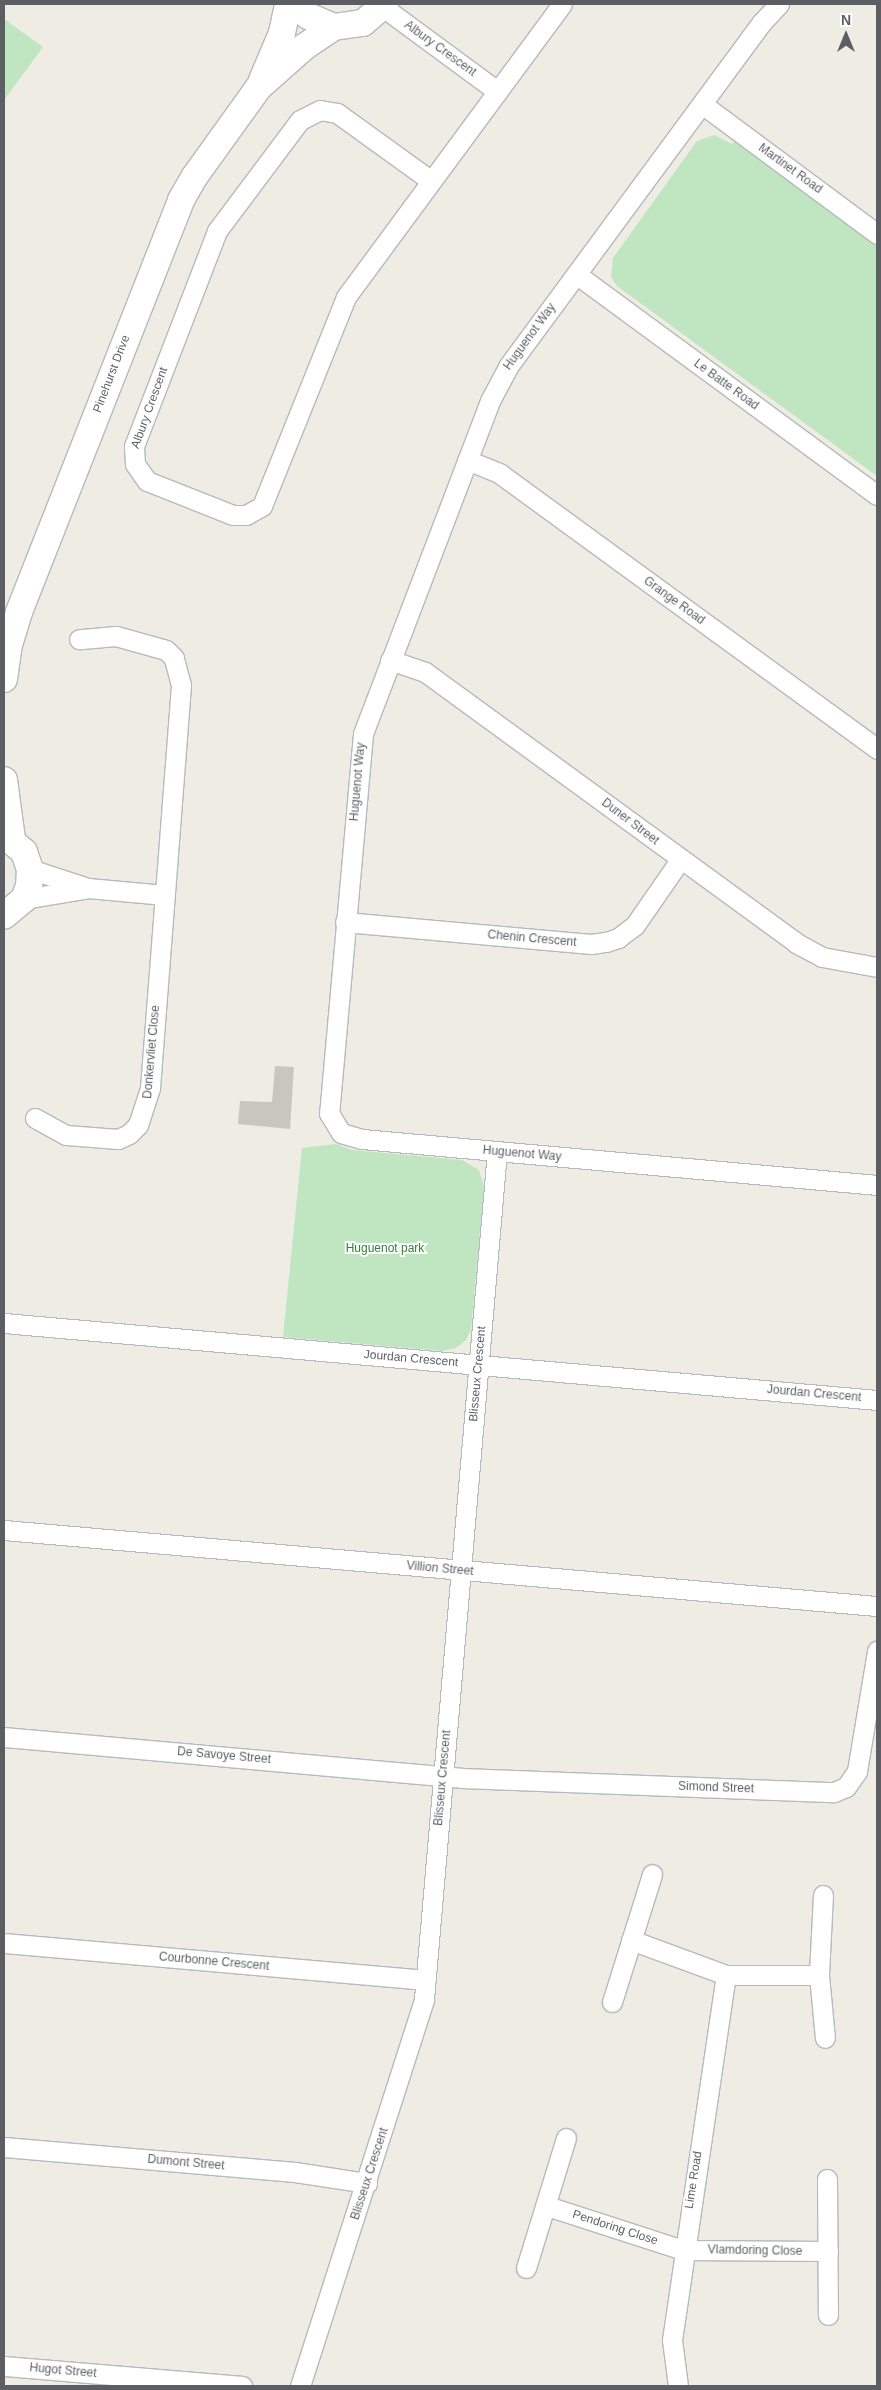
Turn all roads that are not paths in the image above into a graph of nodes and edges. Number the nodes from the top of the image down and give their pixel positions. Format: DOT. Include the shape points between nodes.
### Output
graph roads {
  1 [pos="288,4"];
  2 [pos="297,4"];
  3 [pos="562,4"];
  4 [pos="779,4"];
  5 [pos="384,5"];
  6 [pos="334,27"];
  7 [pos="259,87"];
  8 [pos="497,91"];
  9 [pos="702,104"];
  10 [pos="430,180"];
  11 [pos="877,234"];
  12 [pos="576,274"];
  13 [pos="467,460"];
  14 [pos="877,494"];
  15 [pos="79,639"];
  16 [pos="390,660"];
  17 [pos="4,679"];
  18 [pos="877,748"];
  19 [pos="4,780"];
  20 [pos="8,837"];
  21 [pos="680,860"];
  22 [pos="30,869"];
  23 [pos="88,888"];
  24 [pos="165,895"];
  25 [pos="24,899"];
  26 [pos="4,916"];
  27 [pos="4,920"];
  28 [pos="345,922"];
  29 [pos="877,967"];
  30 [pos="35,1118"];
  31 [pos="497,1151"];
  32 [pos="877,1185"];
  33 [pos="4,1323"];
  34 [pos="479,1364"];
  35 [pos="877,1400"];
  36 [pos="4,1530"];
  37 [pos="461,1571"];
  38 [pos="877,1606"];
  39 [pos="877,1651"];
  40 [pos="4,1737"];
  41 [pos="443,1775"];
  42 [pos="652,1874"];
  43 [pos="823,1895"];
  44 [pos="631,1940"];
  45 [pos="4,1943"];
  46 [pos="726,1975"];
  47 [pos="820,1975"];
  48 [pos="425,1980"];
  49 [pos="612,2002"];
  50 [pos="825,2038"];
  51 [pos="566,2138"];
  52 [pos="4,2147"];
  53 [pos="827,2179"];
  54 [pos="367,2183"];
  55 [pos="547,2206"];
  56 [pos="683,2250"];
  57 [pos="828,2252"];
  58 [pos="526,2268"];
  59 [pos="828,2315"];
  60 [pos="4,2366"];
  61 [pos="242,2386"];
  62 [pos="300,2386"];
  63 [pos="678,2386"];
  1 -- 7 [label="street, Pinehurst Drive" via="282,33"];
  2 -- 6 [label="street" via="308,16"];
  3 -- 8 [label="street, Albury Crescent"];
  4 -- 9 [label="street, Huguenot Way"];
  5 -- 6 [label="street" via="363,22"];
  5 -- 8 [label="street, Albury Crescent"];
  6 -- 7 [label="street, Pinehurst Drive" via="304,47"];
  7 -- 17 [label="street, Pinehurst Drive" via="195,176 170,224 25,598 9,644"];
  8 -- 10 [label="street, Albury Crescent"];
  9 -- 11 [label="street, Martinet Road"];
  9 -- 12 [label="street, Huguenot Way"];
  10 -- 10 [label="street, Albury Crescent" via="346,297 262,506 246,515 233,515 147,481 135,464 134,446 217,231 300,120 320,110 338,113"];
  12 -- 13 [label="street, Huguenot Way" via="508,367"];
  12 -- 14 [label="street, Le Batte Road"];
  13 -- 16 [label="street, Huguenot Way"];
  13 -- 18 [label="street, Grange Road" via="499,473"];
  15 -- 24 [label="street, Donkervliet Close" via="116,636 166,650 174,658 181,694"];
  16 -- 21 [label="street, Duner Street" via="425,672"];
  16 -- 28 [label="street, Huguenot Way" via="363,734"];
  19 -- 20 [label="street"];
  20 -- 22 [label="street" via="24,852"];
  21 -- 28 [label="street, Chenin Crescent" via="635,925 618,938 606,942 591,944"];
  21 -- 29 [label="street, Duner Street" via="811,952 838,961"];
  22 -- 23 [label="street"];
  22 -- 25 [label="street"];
  23 -- 24 [label="street"];
  23 -- 25 [label="street"];
  24 -- 30 [label="street, Donkervliet Close" via="150,1088 138,1125 124,1137 96,1139 66,1135"];
  25 -- 26 [label="street"];
  26 -- 27 [label="street"];
  28 -- 31 [label="street, Huguenot Way" via="329,1103 331,1121 336,1129 362,1139"];
  31 -- 32 [label="street, Huguenot Way"];
  31 -- 34 [label="street, Blisseux Crescent"];
  33 -- 34 [label="street, Jourdan Crescent"];
  34 -- 35 [label="street, Jourdan Crescent"];
  34 -- 37 [label="street, Blisseux Crescent"];
  36 -- 37 [label="street, Villion Street"];
  37 -- 38 [label="street, Villion Street"];
  37 -- 41 [label="street, Blisseux Crescent"];
  39 -- 41 [label="street, Simond Street" via="856,1771 851,1782 839,1791 496,1780"];
  40 -- 41 [label="street, De Savoye Street"];
  41 -- 48 [label="street, Blisseux Crescent"];
  42 -- 44 [label="street"];
  43 -- 47 [label="street"];
  44 -- 46 [label="street"];
  44 -- 49 [label="street"];
  45 -- 48 [label="street, Courbonne Crescent"];
  46 -- 47 [label="street"];
  46 -- 56 [label="street, Lime Road"];
  47 -- 50 [label="street"];
  48 -- 54 [label="street, Blisseux Crescent" via="417,2026"];
  51 -- 55 [label="street"];
  52 -- 54 [label="street, Dumont Street" via="295,2172"];
  53 -- 57 [label="street"];
  54 -- 62 [label="street, Blisseux Crescent"];
  55 -- 56 [label="street, Pendoring Close"];
  55 -- 58 [label="street"];
  56 -- 57 [label="street, Vlamdoring Close"];
  56 -- 63 [label="street, Lime Road" via="671,2350"];
  57 -- 59 [label="street"];
  60 -- 61 [label="street, Hugot Street"];
}
